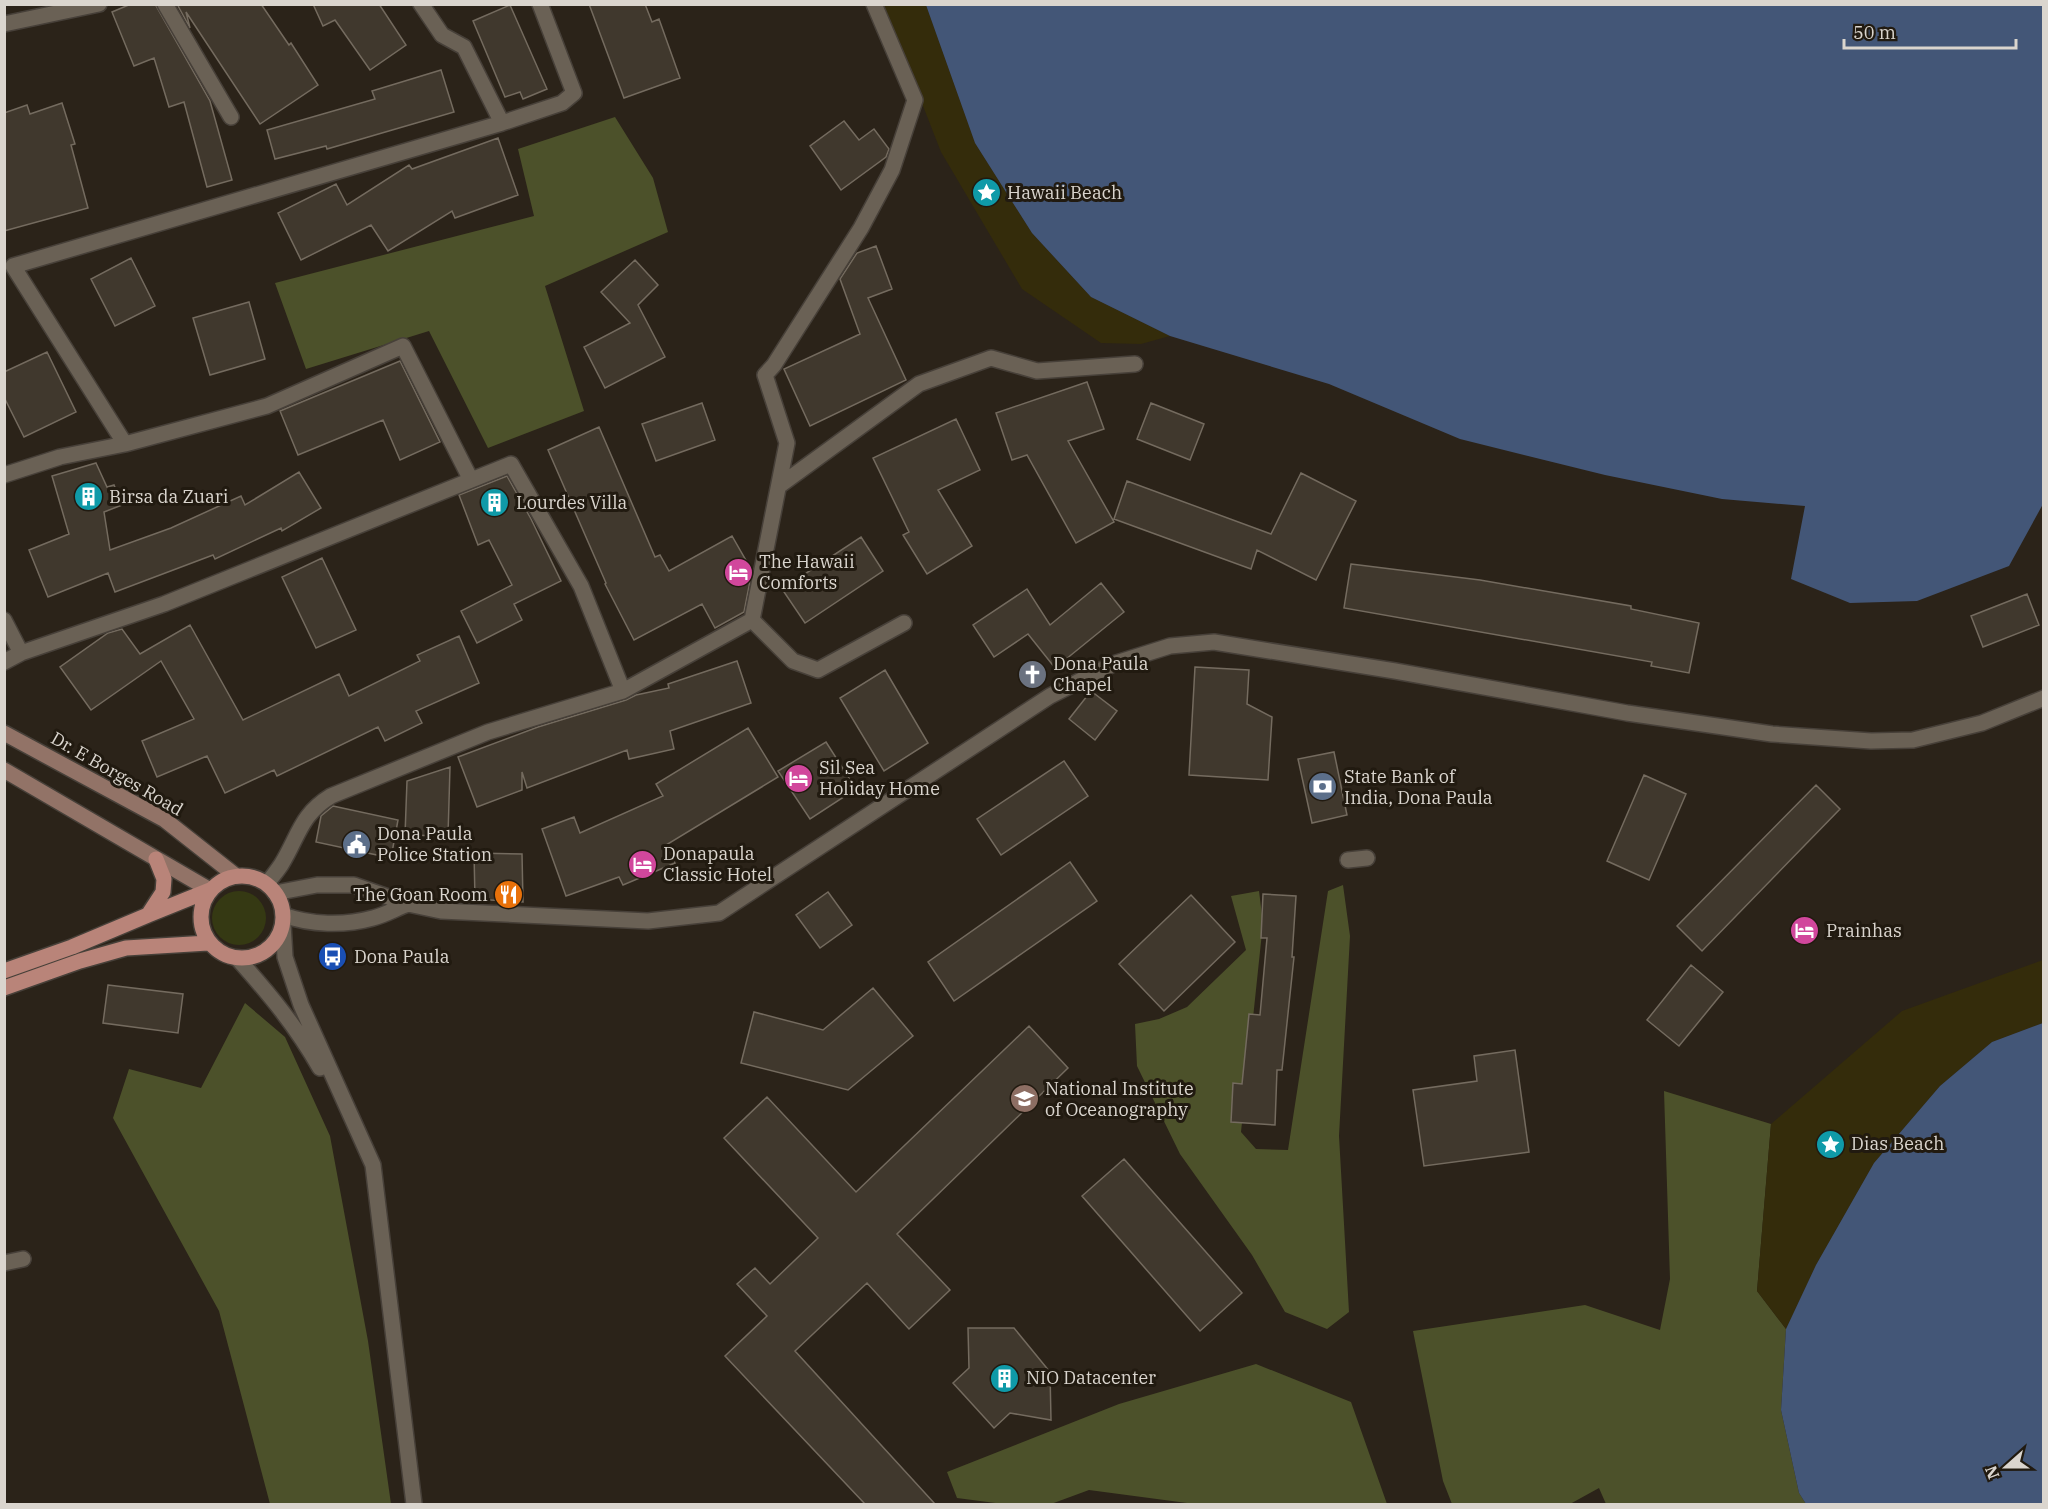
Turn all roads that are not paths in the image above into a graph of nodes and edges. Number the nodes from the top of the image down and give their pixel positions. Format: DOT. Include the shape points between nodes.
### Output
graph roads {
  1 [pos="99,4"];
  2 [pos="165,4"];
  3 [pos="421,4"];
  4 [pos="540,4"];
  5 [pos="874,4"];
  6 [pos="4,24"];
  7 [pos="231,117"];
  8 [pos="502,123"];
  9 [pos="8,267"];
  10 [pos="1135,364"];
  11 [pos="125,444"];
  12 [pos="4,475"];
  13 [pos="471,480"];
  14 [pos="779,486"];
  15 [pos="4,620"];
  16 [pos="753,620"];
  17 [pos="904,623"];
  18 [pos="21,653"];
  19 [pos="4,662"];
  20 [pos="623,691"];
  21 [pos="2043,698"];
  22 [pos="4,733"];
  23 [pos="4,770"];
  24 [pos="1367,858"];
  25 [pos="156,859"];
  26 [pos="1348,860"];
  27 [pos="236,876"];
  28 [pos="271,888"];
  29 [pos="210,890"];
  30 [pos="408,904"];
  31 [pos="148,915"];
  32 [pos="283,919"];
  33 [pos="208,943"];
  34 [pos="238,959"];
  35 [pos="4,971"];
  36 [pos="4,988"];
  37 [pos="373,1165"];
  38 [pos="23,1259"];
  39 [pos="4,1263"];
  40 [pos="414,1504"];
  1 -- 6 [label="street"];
  2 -- 7 [label="street"];
  3 -- 8 [label="street" via="442,35 464,47"];
  4 -- 8 [label="street" via="574,93 562,103"];
  5 -- 14 [label="street" via="915,100 892,170 861,228 765,375 787,443"];
  8 -- 9 [label="street"];
  9 -- 11 [label="street"];
  10 -- 14 [label="street" via="1037,370 992,358 919,384"];
  11 -- 12 [label="street" via="60,457"];
  11 -- 13 [label="street" via="267,406 403,346"];
  13 -- 18 [label="street" via="164,604"];
  13 -- 20 [label="street" via="511,464 581,586"];
  14 -- 16 [label="street"];
  15 -- 18 [label="street"];
  16 -- 17 [label="street" via="793,661 818,670"];
  16 -- 20 [label="street"];
  18 -- 19 [label="street"];
  20 -- 28 [label="street" via="488,732 332,795 306,816"];
  21 -- 30 [label="street" via="1971,726 1913,740 1871,741 1772,734 1627,713 1214,642 1170,646 1113,664 1050,696 719,913 648,921 441,911"];
  22 -- 27 [label="main road, Dr. E Borges Road" via="165,820"];
  23 -- 25 [label="main road"];
  24 -- 26 [label="street"];
  25 -- 29 [label="main road"];
  25 -- 31 [label="main road" via="164,879 163,892"];
  27 -- 28 [label="main road" via="254,878"];
  27 -- 29 [label="main road"];
  28 -- 30 [label="street" via="354,885"];
  28 -- 32 [label="main road" via="281,903"];
  29 -- 31 [label="main road"];
  29 -- 33 [label="main road" via="200,922"];
  30 -- 32 [label="street" via="373,918 344,922"];
  31 -- 35 [label="main road"];
  32 -- 34 [label="main road" via="272,946 262,954"];
  32 -- 37 [label="street" via="285,957 301,1005"];
  33 -- 34 [label="main road" via="227,957"];
  33 -- 36 [label="main road" via="126,948"];
  34 -- 37 [label="street" via="306,1043"];
  37 -- 40 [label="street"];
  38 -- 39 [label="street"];
}
